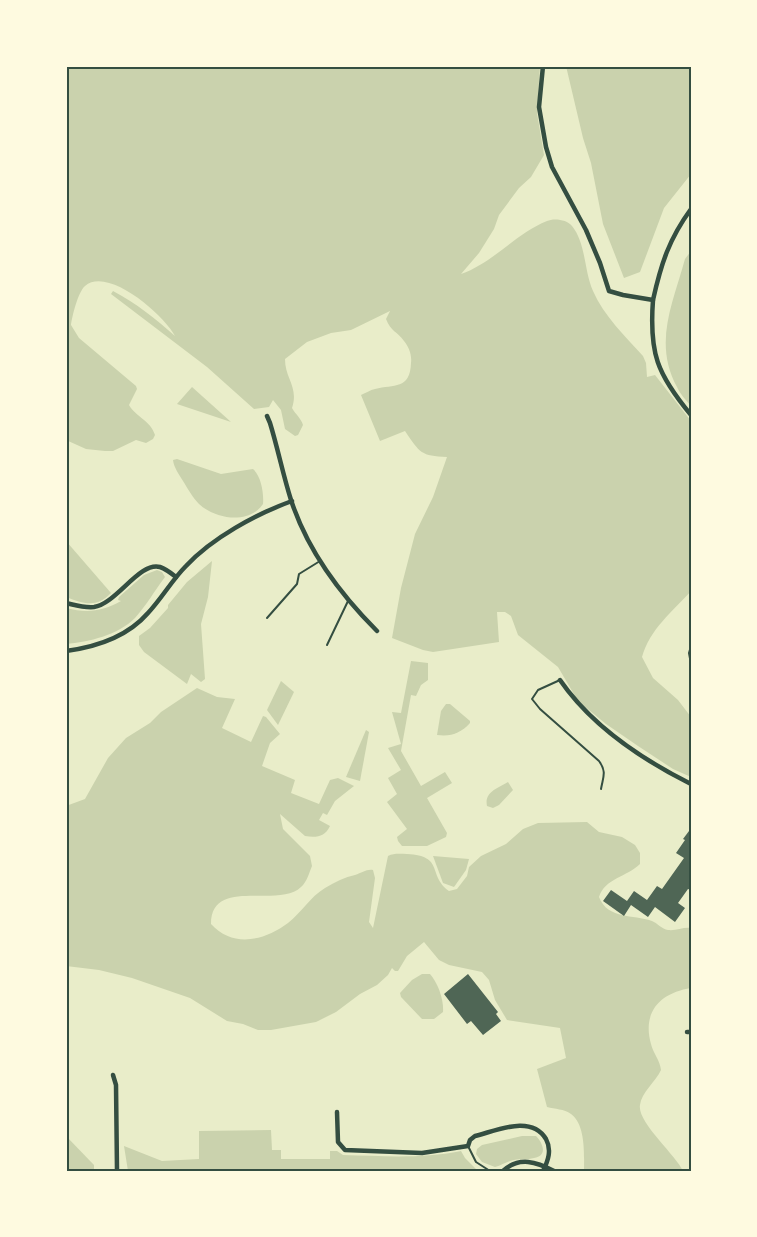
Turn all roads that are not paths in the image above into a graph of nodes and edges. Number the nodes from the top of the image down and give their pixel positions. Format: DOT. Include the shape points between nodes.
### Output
graph roads {
  1 [pos="543,66"];
  2 [pos="691,208"];
  3 [pos="653,300"];
  4 [pos="691,415"];
  5 [pos="267,416"];
  6 [pos="292,501"];
  7 [pos="321,561"];
  8 [pos="176,577"];
  9 [pos="349,600"];
  10 [pos="66,603"];
  11 [pos="267,618"];
  12 [pos="377,631"];
  13 [pos="327,645"];
  14 [pos="691,646"];
  15 [pos="66,651"];
  16 [pos="691,664"];
  17 [pos="560,680"];
  18 [pos="691,784"];
  19 [pos="600,789"];
  20 [pos="112,1075"];
  21 [pos="337,1112"];
  22 [pos="468,1146"];
  23 [pos="544,1169"];
  24 [pos="117,1171"];
  25 [pos="489,1171"];
  26 [pos="503,1171"];
  27 [pos="554,1171"];
  1 -- 3 [label="street" via="539,107 546,147 552,167 586,230 607,288 612,293"];
  2 -- 3 [label="street" via="667,247"];
  3 -- 4 [label="street" via="651,329 661,375"];
  5 -- 6 [label="street"];
  6 -- 7 [label="street"];
  6 -- 8 [label="street" via="268,509 220,538"];
  7 -- 9 [label="street"];
  7 -- 11 [label="lane" via="299,574 297,584"];
  8 -- 10 [label="street" via="154,566 103,604 84,608"];
  8 -- 15 [label="street" via="147,615 126,632"];
  9 -- 12 [label="street"];
  9 -- 13 [label="lane"];
  14 -- 16 [label="lane"];
  17 -- 18 [label="street" via="578,704 614,735"];
  17 -- 19 [label="lane" via="538,690 532,699 599,761 605,773"];
  20 -- 24 [label="street" via="116,1085"];
  21 -- 22 [label="street" via="338,1142 345,1150 422,1153"];
  22 -- 23 [label="street" via="475,1136 529,1126 540,1131 548,1143"];
  22 -- 25 [label="lane" via="476,1162"];
  23 -- 26 [label="street" via="523,1161"];
  23 -- 27 [label="street"];
}
